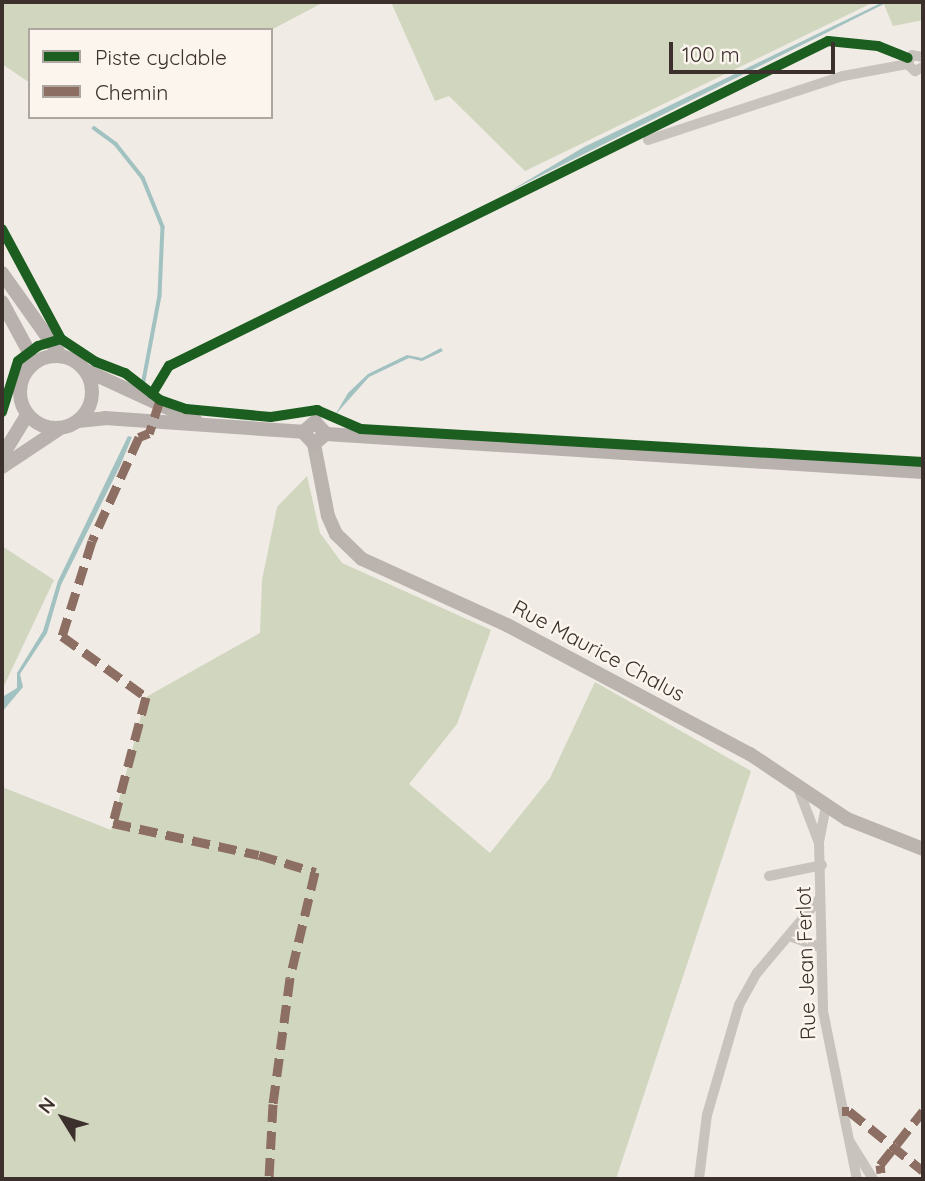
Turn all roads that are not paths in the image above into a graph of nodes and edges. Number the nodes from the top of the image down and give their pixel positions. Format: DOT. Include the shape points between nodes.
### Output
graph roads {
  1 [pos="923,57"];
  2 [pos="907,64"];
  3 [pos="922,72"];
  4 [pos="648,140"];
  5 [pos="2,273"];
  6 [pos="2,302"];
  7 [pos="61,356"];
  8 [pos="27,370"];
  9 [pos="85,370"];
  10 [pos="27,415"];
  11 [pos="78,421"];
  12 [pos="221,427"];
  13 [pos="61,428"];
  14 [pos="303,432"];
  15 [pos="326,434"];
  16 [pos="314,444"];
  17 [pos="2,456"];
  18 [pos="2,467"];
  19 [pos="923,472"];
  20 [pos="798,788"];
  21 [pos="826,807"];
  22 [pos="819,843"];
  23 [pos="923,849"];
  24 [pos="821,865"];
  25 [pos="769,876"];
  26 [pos="821,898"];
  27 [pos="800,927"];
  28 [pos="820,935"];
  29 [pos="792,937"];
  30 [pos="820,947"];
  31 [pos="849,1141"];
  32 [pos="699,1179"];
  33 [pos="857,1179"];
  34 [pos="873,1179"];
  1 -- 2 [label="street" via="912,55"];
  2 -- 3 [label="street"];
  2 -- 4 [label="street" via="842,76"];
  5 -- 7 [label="main road"];
  6 -- 8 [label="main road" via="29,352"];
  7 -- 8 [label="main road" via="42,359"];
  7 -- 9 [label="main road"];
  8 -- 10 [label="main road" via="20,388"];
  9 -- 11 [label="main road" via="92,397"];
  9 -- 12 [label="main road" via="179,416"];
  10 -- 13 [label="main road" via="42,426"];
  10 -- 17 [label="main road"];
  11 -- 12 [label="main road" via="105,418"];
  11 -- 13 [label="main road"];
  12 -- 14 [label="main road"];
  13 -- 18 [label="main road"];
  14 -- 15 [label="main road" via="307,424 316,422"];
  14 -- 16 [label="main road"];
  15 -- 16 [label="main road"];
  15 -- 19 [label="main road"];
  16 -- 20 [label="street, Rue Maurice Chalus" via="332,525 362,559 507,625 750,754"];
  20 -- 21 [label="street, Rue Maurice Chalus"];
  20 -- 22 [label="street, Rue Jean Ferlot"];
  21 -- 22 [label="street, Rue Jean Ferlot"];
  21 -- 23 [label="street, Rue Maurice Chalus"];
  22 -- 24 [label="street, Rue Jean Ferlot"];
  24 -- 25 [label="street, Rue Jean Ferlot"];
  24 -- 26 [label="street, Rue Jean Ferlot"];
  26 -- 27 [label="street"];
  26 -- 28 [label="street, Rue Jean Ferlot"];
  27 -- 28 [label="street"];
  27 -- 29 [label="street"];
  28 -- 30 [label="street, Rue Jean Ferlot"];
  29 -- 30 [label="street"];
  29 -- 32 [label="street" via="747,987 731,1025 707,1115"];
  30 -- 31 [label="street, Rue Jean Ferlot" via="827,1047"];
  31 -- 33 [label="street, Rue Jean Ferlot"];
  31 -- 34 [label="street, Rue Jean Ferlot"];
}
